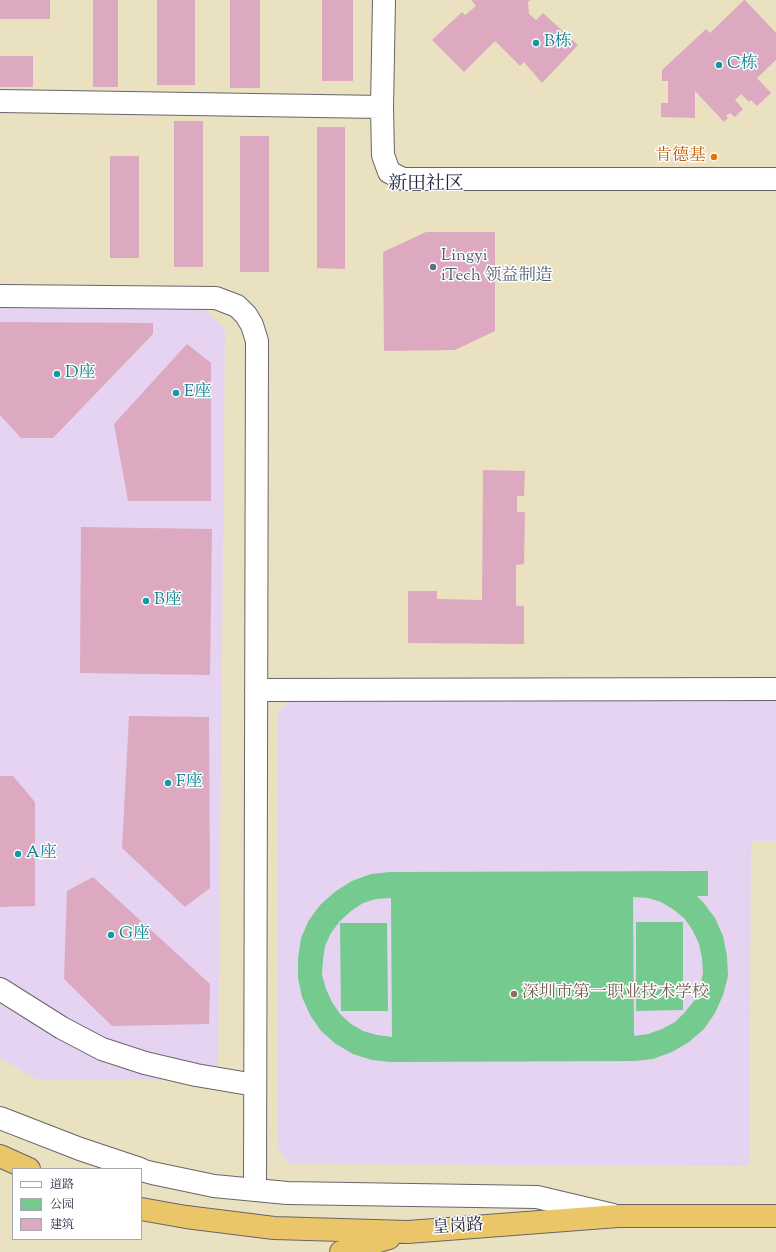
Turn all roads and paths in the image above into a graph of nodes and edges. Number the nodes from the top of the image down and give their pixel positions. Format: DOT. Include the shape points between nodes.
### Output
graph roads {
  1 [pos="384,0"];
  2 [pos="0,101"];
  3 [pos="382,107"];
  4 [pos="776,179"];
  5 [pos="0,296"];
  6 [pos="776,689"];
  7 [pos="256,690"];
  8 [pos="0,989"];
  9 [pos="255,1085"];
  10 [pos="0,1118"];
  11 [pos="0,1156"];
  12 [pos="27,1168"];
  13 [pos="137,1168"];
  14 [pos="142,1170"];
  15 [pos="255,1190"];
  16 [pos="142,1209"];
  17 [pos="618,1216"];
  18 [pos="776,1216"];
  19 [pos="408,1232"];
  20 [pos="341,1252"];
  1 -- 3 [label="street"];
  2 -- 3 [label="street"];
  3 -- 4 [label="street" via="383,155 389,172 403,179"];
  5 -- 7 [label="street" via="216,298 237,306 246,315 257,341"];
  6 -- 7 [label="street"];
  7 -- 9 [label="street"];
  8 -- 9 [label="street" via="62,1028 102,1049 196,1076"];
  9 -- 15 [label="street"];
  10 -- 13 [label="street"];
  11 -- 12 [label="highway"];
  14 -- 15 [label="street" via="214,1186"];
  15 -- 17 [label="street" via="287,1193 537,1197"];
  16 -- 19 [label="highway, 皇岗路" via="274,1228"];
  17 -- 18 [label="highway, 皇岗路"];
  17 -- 19 [label="highway, 皇岗路"];
  19 -- 20 [label="highway"];
}
